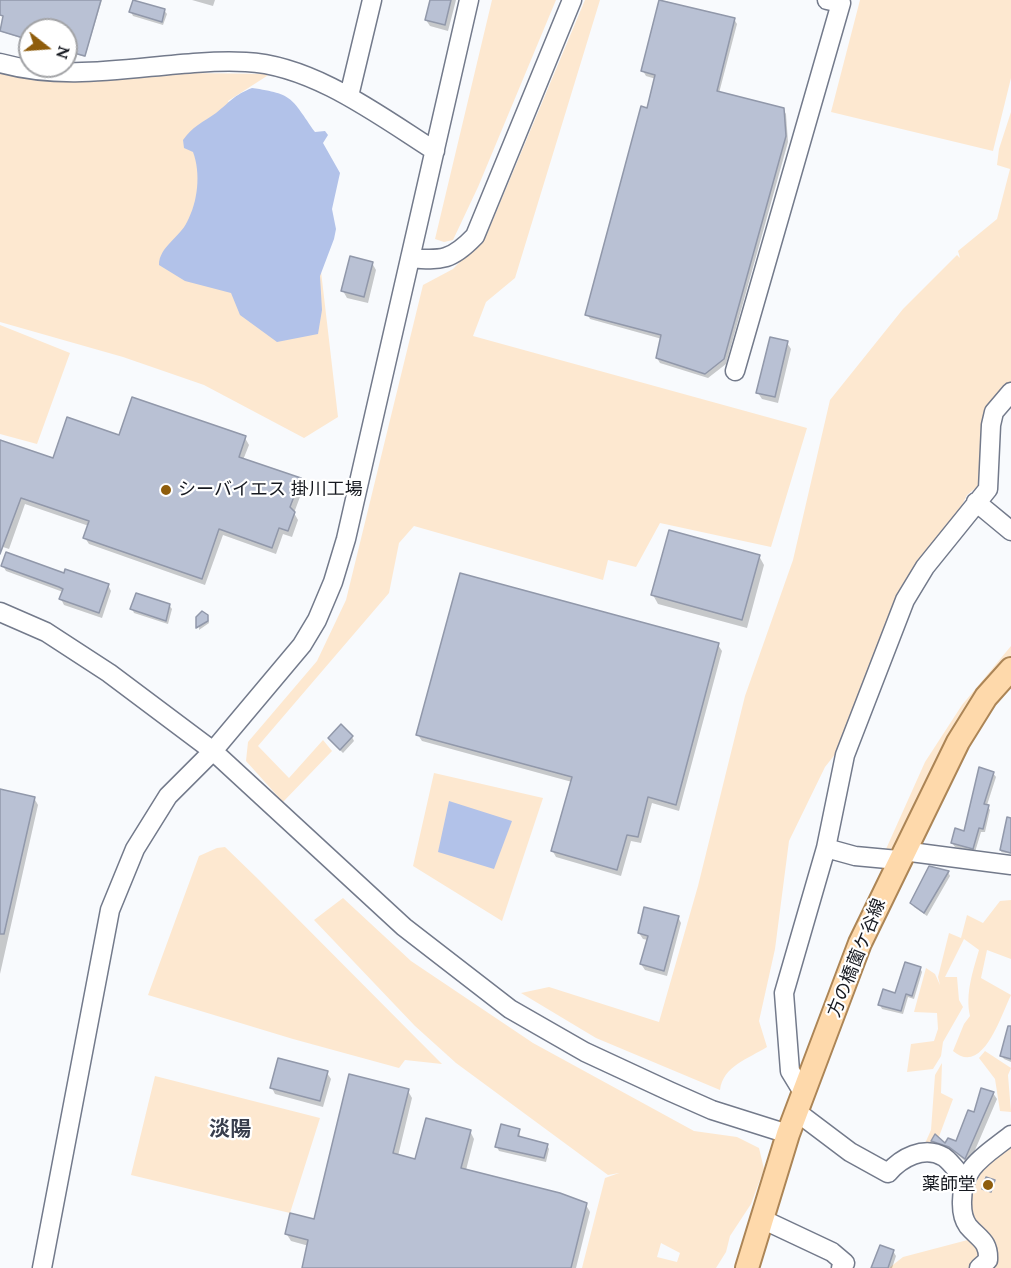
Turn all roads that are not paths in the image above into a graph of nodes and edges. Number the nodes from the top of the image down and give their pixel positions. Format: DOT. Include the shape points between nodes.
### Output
graph roads {
  1 [pos="372,0"];
  2 [pos="469,0"];
  3 [pos="572,0"];
  4 [pos="827,0"];
  5 [pos="0,63"];
  6 [pos="349,96"];
  7 [pos="435,151"];
  8 [pos="410,258"];
  9 [pos="735,370"];
  10 [pos="1011,392"];
  11 [pos="976,502"];
  12 [pos="1011,531"];
  13 [pos="0,612"];
  14 [pos="1011,669"];
  15 [pos="213,751"];
  16 [pos="826,848"];
  17 [pos="900,856"];
  18 [pos="1011,865"];
  19 [pos="800,1103"];
  20 [pos="789,1134"];
  21 [pos="1011,1134"];
  22 [pos="964,1179"];
  23 [pos="764,1220"];
  24 [pos="42,1268"];
  25 [pos="747,1268"];
  26 [pos="841,1268"];
  27 [pos="979,1268"];
  1 -- 6 [label="street"];
  2 -- 7 [label="street"];
  3 -- 8 [label="street" via="475,236 460,251 440,260"];
  4 -- 9 [label="street" via="841,3"];
  5 -- 6 [label="street" via="73,73 248,62 278,68"];
  6 -- 7 [label="street"];
  7 -- 8 [label="street"];
  8 -- 15 [label="street" via="333,582 302,645"];
  10 -- 11 [label="street" via="994,412 988,489"];
  11 -- 12 [label="street"];
  11 -- 16 [label="street" via="924,567 905,600 845,755"];
  13 -- 15 [label="street" via="46,632 100,667"];
  14 -- 17 [label="main road, 方の橋薗ケ谷線" via="986,697 958,742"];
  15 -- 20 [label="street" via="404,927 510,1009 585,1052 669,1091 712,1110"];
  15 -- 24 [label="street" via="168,796 135,849 110,910"];
  16 -- 17 [label="street" via="855,856"];
  16 -- 19 [label="street" via="784,993 790,1071"];
  17 -- 18 [label="street"];
  17 -- 19 [label="main road, 方の橋薗ケ谷線" via="860,943"];
  19 -- 20 [label="main road, 方の橋薗ケ谷線"];
  19 -- 22 [label="street" via="850,1152 888,1173 905,1157 926,1151 944,1157"];
  20 -- 23 [label="main road, 方の橋薗ケ谷線"];
  21 -- 22 [label="street" via="973,1165"];
  22 -- 27 [label="street" via="962,1213 989,1250 988,1260"];
  23 -- 25 [label="main road, 方の橋薗ケ谷線"];
  23 -- 26 [label="street" via="832,1252 845,1263"];
}
